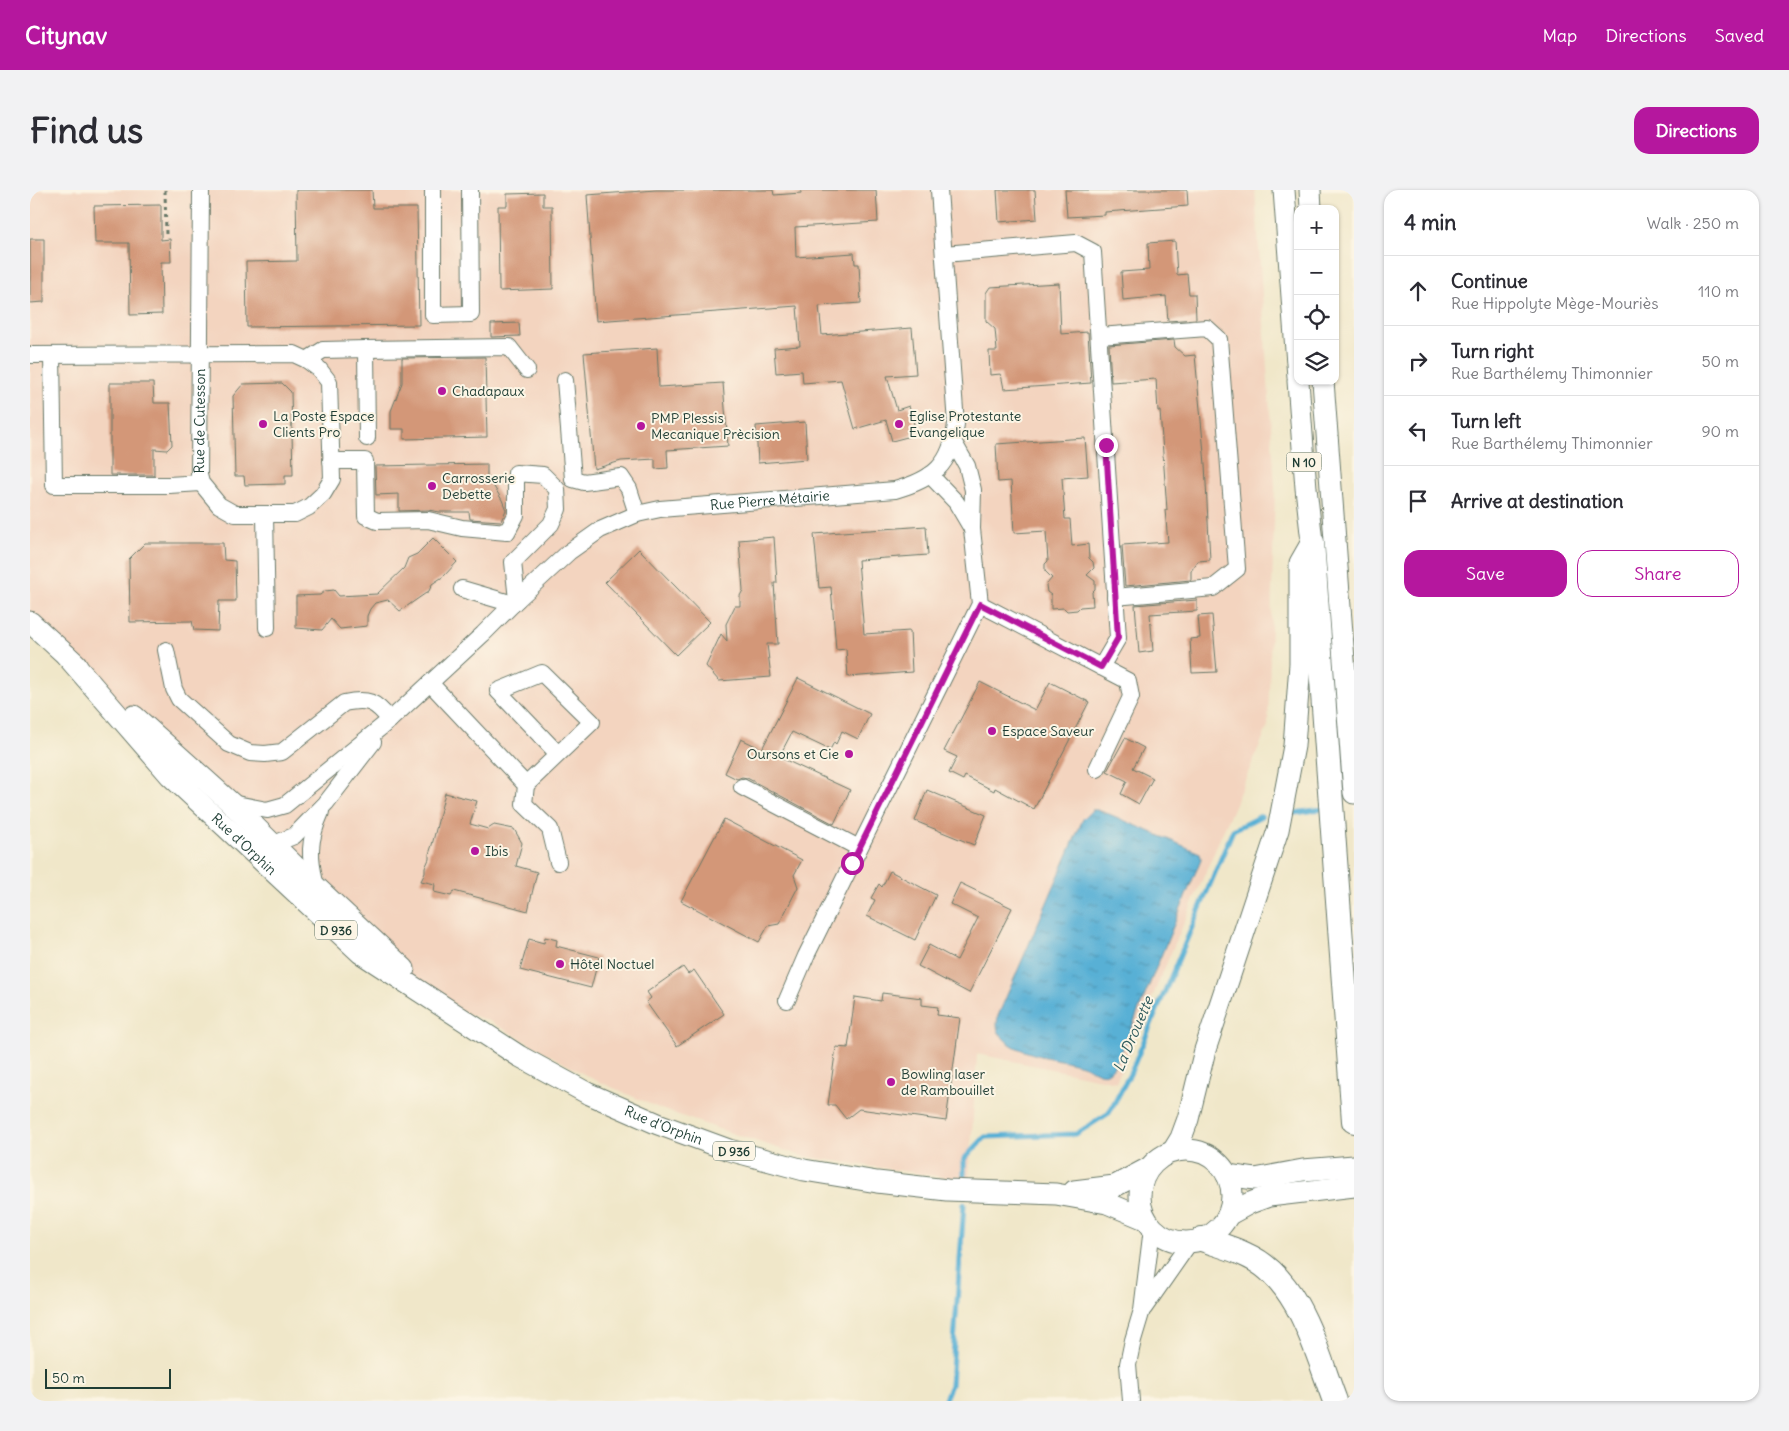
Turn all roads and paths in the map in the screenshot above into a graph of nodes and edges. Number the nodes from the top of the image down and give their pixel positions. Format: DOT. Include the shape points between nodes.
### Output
graph roads {
  1 [pos="165,190"];
  2 [pos="201,190"];
  3 [pos="433,190"];
  4 [pos="470,190"];
  5 [pos="939,190"];
  6 [pos="1284,190"];
  7 [pos="1310,190"];
  8 [pos="1311,205"];
  9 [pos="166,234"];
  10 [pos="944,254"];
  11 [pos="1099,336"];
  12 [pos="1295,340"];
  13 [pos="366,349"];
  14 [pos="52,355"];
  15 [pos="200,355"];
  16 [pos="30,356"];
  17 [pos="307,360"];
  18 [pos="527,370"];
  19 [pos="564,380"];
  20 [pos="1298,385"];
  21 [pos="1323,385"];
  22 [pos="367,438"];
  23 [pos="954,443"];
  24 [pos="331,461"];
  25 [pos="930,475"];
  26 [pos="201,483"];
  27 [pos="265,514"];
  28 [pos="637,514"];
  29 [pos="972,529"];
  30 [pos="1312,542"];
  31 [pos="462,589"];
  32 [pos="1115,597"];
  33 [pos="515,602"];
  34 [pos="980,604"];
  35 [pos="30,622"];
  36 [pos="267,628"];
  37 [pos="166,650"];
  38 [pos="66,655"];
  39 [pos="1101,667"];
  40 [pos="430,683"];
  41 [pos="390,720"];
  42 [pos="558,754"];
  43 [pos="1097,768"];
  44 [pos="526,785"];
  45 [pos="742,787"];
  46 [pos="1354,793"];
  47 [pos="231,803"];
  48 [pos="326,803"];
  49 [pos="239,840"];
  50 [pos="274,844"];
  51 [pos="859,848"];
  52 [pos="558,862"];
  53 [pos="316,887"];
  54 [pos="787,1000"];
  55 [pos="444,1006"];
  56 [pos="1354,1121"];
  57 [pos="1172,1151"];
  58 [pos="1147,1169"];
  59 [pos="1227,1175"];
  60 [pos="1346,1177"];
  61 [pos="1056,1194"];
  62 [pos="1228,1215"];
  63 [pos="1149,1224"];
  64 [pos="1196,1241"];
  65 [pos="1142,1310"];
  66 [pos="1131,1401"];
  67 [pos="1335,1401"];
  1 -- 9 [label="path"];
  2 -- 15 [label="street, Rue de Cutesson"];
  3 -- 4 [label="street" via="433,315 471,314"];
  5 -- 10 [label="street, Rue Pierre Métairie"];
  6 -- 12 [label="main road"];
  7 -- 8 [label="main road"];
  10 -- 11 [label="street" via="1076,244 1093,252"];
  10 -- 23 [label="street, Rue Pierre Métairie" via="956,424"];
  11 -- 32 [label="street"];
  11 -- 32 [label="street" via="1207,328 1219,339 1237,568 1213,588"];
  13 -- 17 [label="street" via="323,350"];
  13 -- 18 [label="street" via="509,347"];
  13 -- 22 [label="street"];
  14 -- 15 [label="street, Rue de Cutesson"];
  14 -- 16 [label="street, Rue de Cutesson"];
  14 -- 26 [label="street" via="54,485"];
  15 -- 17 [label="street, Rue de Cutesson" via="294,354"];
  15 -- 26 [label="street, Rue de Cutesson"];
  17 -- 24 [label="street, Rue de Cutesson" via="329,382"];
  19 -- 28 [label="street" via="573,479 584,482 621,477 629,489"];
  20 -- 30 [label="main road, N 10"];
  21 -- 46 [label="main road, N 10"];
  23 -- 25 [label="street, Rue Pierre Métairie" via="944,462"];
  23 -- 29 [label="street" via="967,466 973,490"];
  24 -- 27 [label="street, Rue de Cutesson" via="332,478 323,494 309,507 295,514"];
  24 -- 33 [label="street" via="365,461 366,516 377,521 428,520 462,528 506,532 516,515 516,473 543,475 557,489 558,508 551,524 513,562"];
  25 -- 28 [label="street, Rue Pierre Métairie" via="895,490 660,508"];
  25 -- 29 [label="street" via="956,502"];
  26 -- 27 [label="street, Rue de Cutesson" via="218,506 235,514"];
  27 -- 36 [label="street"];
  28 -- 33 [label="street, Rue Pierre Métairie" via="600,530 569,552"];
  29 -- 34 [label="street"];
  30 -- 56 [label="highway, N 10"];
  30 -- 57 [label="main road" via="1300,563 1298,705 1280,822 1206,1050 1188,1119"];
  31 -- 33 [label="street"];
  32 -- 39 [label="street" via="1118,638"];
  33 -- 40 [label="street, Rue Pierre Métairie"];
  34 -- 39 [label="street"];
  34 -- 51 [label="street"];
  35 -- 38 [label="main road, Rue d'Orphin / D 936"];
  37 -- 41 [label="street" via="179,699 229,744 244,751 282,752 344,703 354,701 378,705"];
  38 -- 47 [label="main road, Rue d'Orphin / D 936"];
  38 -- 49 [label="main road, Rue d'Orphin / D 936" via="170,775"];
  39 -- 43 [label="street" via="1128,681 1131,697"];
  40 -- 41 [label="street, Rue Pierre Métairie"];
  40 -- 44 [label="street"];
  41 -- 47 [label="street, Rue Pierre Métairie" via="284,805 267,810"];
  41 -- 48 [label="street, Rue Pierre Métairie"];
  42 -- 42 [label="street" via="592,722 542,673 498,690"];
  42 -- 44 [label="street"];
  44 -- 52 [label="street" via="524,804 550,829"];
  45 -- 51 [label="street"];
  47 -- 50 [label="main road, Rue d'Orphin / D 936"];
  48 -- 50 [label="street, Rue Pierre Métairie" via="294,836"];
  48 -- 53 [label="street, Rue Pierre Métairie" via="314,829 310,862"];
  49 -- 50 [label="street"];
  49 -- 55 [label="main road, Rue d'Orphin / D 936" via="361,953"];
  50 -- 53 [label="main road, Rue d'Orphin / D 936"];
  51 -- 54 [label="street"];
  53 -- 55 [label="main road, Rue d'Orphin / D 936"];
  55 -- 61 [label="main road, Rue d'Orphin / D 936" via="519,1056 587,1093 729,1150 804,1170 877,1182 947,1190"];
  57 -- 58 [label="main road"];
  57 -- 59 [label="main road" via="1201,1151 1221,1165"];
  58 -- 61 [label="main road, Rue d'Orphin / D 936" via="1114,1186"];
  58 -- 63 [label="main road" via="1140,1184 1139,1199"];
  59 -- 60 [label="main road" via="1255,1179 1304,1170"];
  59 -- 62 [label="main road" via="1232,1189"];
  60 -- 62 [label="main road" via="1269,1196"];
  61 -- 63 [label="main road, Rue d'Orphin / D 936" via="1107,1204"];
  62 -- 64 [label="main road" via="1218,1230"];
  63 -- 64 [label="main road" via="1168,1239"];
  63 -- 65 [label="street"];
  64 -- 65 [label="street"];
  64 -- 67 [label="highway" via="1247,1255 1274,1274 1293,1298"];
  65 -- 66 [label="street" via="1128,1364"];
}
